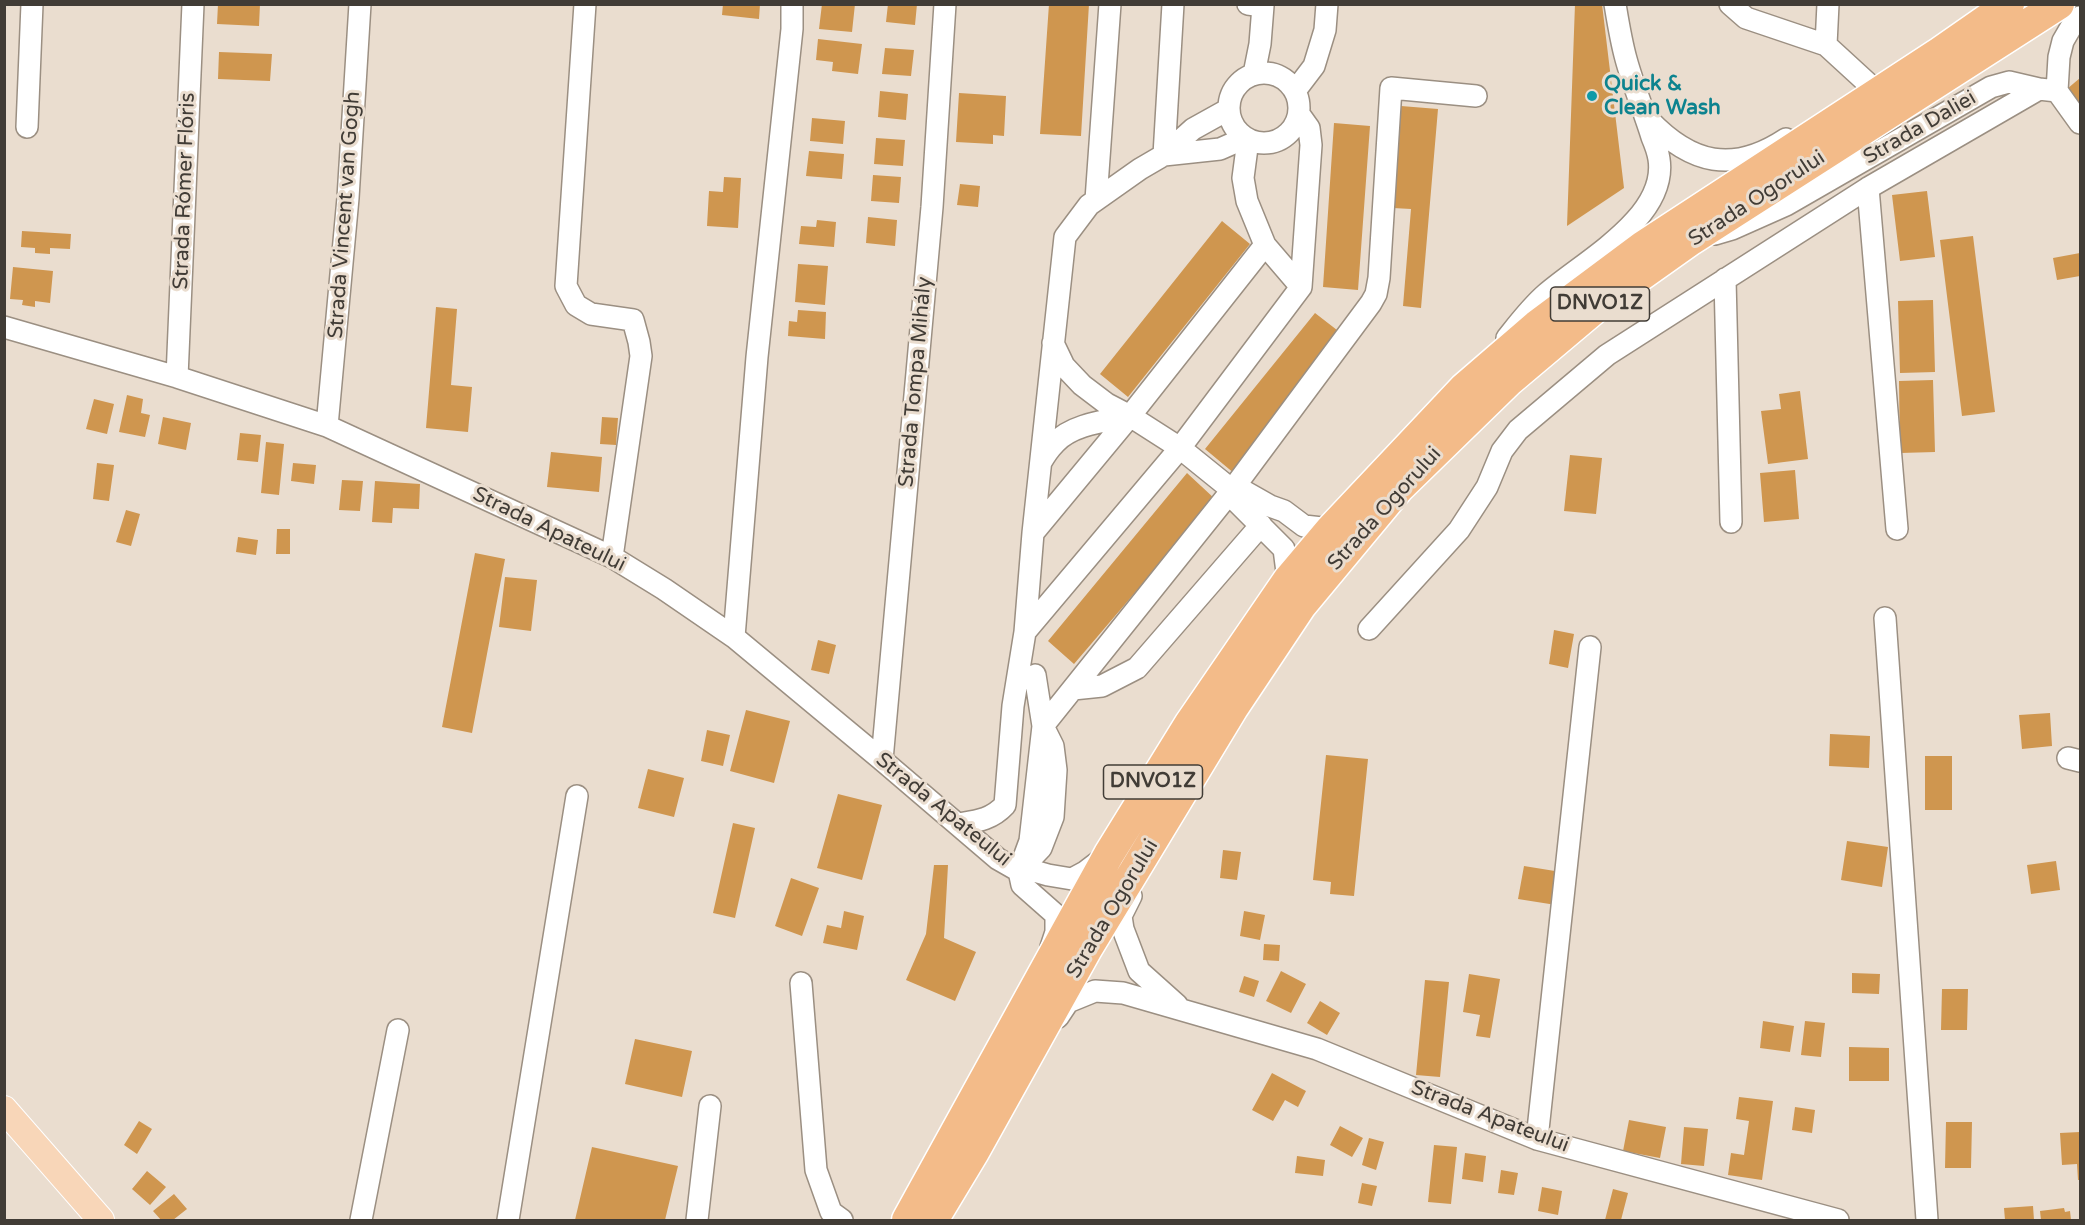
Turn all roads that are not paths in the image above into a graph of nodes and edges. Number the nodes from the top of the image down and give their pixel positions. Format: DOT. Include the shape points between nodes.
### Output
graph roads {
  1 [pos="32,4"];
  2 [pos="193,4"];
  3 [pos="360,4"];
  4 [pos="585,4"];
  5 [pos="792,4"];
  6 [pos="945,4"];
  7 [pos="1110,4"];
  8 [pos="1173,4"];
  9 [pos="1327,4"];
  10 [pos="1615,4"];
  11 [pos="1730,4"];
  12 [pos="1828,4"];
  13 [pos="2009,4"];
  14 [pos="2059,4"];
  15 [pos="1258,5"];
  16 [pos="2080,16"];
  17 [pos="1826,45"];
  18 [pos="1940,52"];
  19 [pos="1254,74"];
  20 [pos="1874,89"];
  21 [pos="2048,90"];
  22 [pos="1295,92"];
  23 [pos="1476,96"];
  24 [pos="1228,109"];
  25 [pos="1299,114"];
  26 [pos="1646,117"];
  27 [pos="2080,123"];
  28 [pos="27,127"];
  29 [pos="1246,139"];
  30 [pos="1164,155"];
  31 [pos="1868,188"];
  32 [pos="1096,200"];
  33 [pos="1691,240"];
  34 [pos="1265,245"];
  35 [pos="1725,279"];
  36 [pos="1301,287"];
  37 [pos="4,327"];
  38 [pos="1053,343"];
  39 [pos="1490,364"];
  40 [pos="177,377"];
  41 [pos="1130,416"];
  42 [pos="327,426"];
  43 [pos="1180,448"];
  44 [pos="1040,463"];
  45 [pos="1232,490"];
  46 [pos="1731,522"];
  47 [pos="1261,525"];
  48 [pos="1331,529"];
  49 [pos="1897,529"];
  50 [pos="1033,533"];
  51 [pos="612,557"];
  52 [pos="1288,580"];
  53 [pos="1885,618"];
  54 [pos="1370,629"];
  55 [pos="1025,632"];
  56 [pos="734,637"];
  57 [pos="1590,647"];
  58 [pos="1073,689"];
  59 [pos="1013,706"];
  60 [pos="1037,731"];
  61 [pos="882,760"];
  62 [pos="577,796"];
  63 [pos="1166,821"];
  64 [pos="958,824"];
  65 [pos="1109,854"];
  66 [pos="1013,868"];
  67 [pos="1040,978"];
  68 [pos="801,983"];
  69 [pos="1182,1009"];
  70 [pos="398,1030"];
  71 [pos="710,1106"];
  72 [pos="4,1109"];
  73 [pos="1537,1139"];
  74 [pos="974,1152"];
  75 [pos="101,1221"];
  76 [pos="361,1221"];
  77 [pos="508,1221"];
  78 [pos="697,1221"];
  79 [pos="842,1221"];
  80 [pos="907,1221"];
  81 [pos="933,1221"];
  82 [pos="1838,1221"];
  83 [pos="1927,1221"];
  1 -- 28 [label="street"];
  2 -- 40 [label="street, Strada Rómer Flóris"];
  3 -- 42 [label="street, Strada Vincent van Gogh" via="348,198"];
  4 -- 51 [label="street" via="566,286 576,305 591,314 633,320 641,356"];
  5 -- 56 [label="street"];
  6 -- 61 [label="street, Strada Tompa Mihály" via="932,207"];
  7 -- 32 [label="street"];
  8 -- 30 [label="street"];
  9 -- 22 [label="street" via="1325,30 1314,66"];
  10 -- 26 [label="street" via="1626,58"];
  11 -- 17 [label="street" via="1746,18"];
  12 -- 17 [label="street"];
  13 -- 18 [label="highway, Strada Ogorului / DNVO1Z"];
  14 -- 33 [label="highway, Strada Ogorului / DNVO1Z"];
  15 -- 19 [label="street" via="1260,44"];
  16 -- 21 [label="street" via="2067,31"];
  17 -- 20 [label="street"];
  18 -- 20 [label="street"];
  18 -- 39 [label="highway, Strada Ogorului / DNVO1Z" via="1643,246"];
  19 -- 22 [label="street" via="1278,75"];
  19 -- 24 [label="street" via="1235,87"];
  20 -- 26 [label="street" via="1769,150 1738,159 1718,160 1684,150"];
  21 -- 27 [label="street"];
  21 -- 31 [label="street"];
  21 -- 33 [label="street, Strada Daliei" via="2009,82 1991,87 1786,205 1732,230"];
  22 -- 25 [label="street"];
  23 -- 45 [label="street" via="1391,88 1376,294"];
  24 -- 29 [label="street" via="1236,130"];
  24 -- 30 [label="street" via="1192,129"];
  25 -- 29 [label="street" via="1289,134 1280,140 1259,143"];
  25 -- 36 [label="street" via="1309,128 1311,145"];
  26 -- 39 [label="street" via="1659,159 1658,179 1647,207 1609,245 1546,294"];
  29 -- 30 [label="street" via="1220,149"];
  29 -- 34 [label="street" via="1243,178 1247,201"];
  30 -- 32 [label="street"];
  31 -- 35 [label="street"];
  31 -- 49 [label="street"];
  32 -- 38 [label="street" via="1065,237"];
  33 -- 63 [label="highway, Strada Ogorului / DNVO1Z" via="1554,341 1399,488 1301,606 1233,708"];
  34 -- 36 [label="street"];
  34 -- 41 [label="street"];
  35 -- 46 [label="street"];
  35 -- 54 [label="street" via="1607,355 1518,430 1459,530"];
  36 -- 43 [label="street"];
  37 -- 40 [label="street, Strada Apateului"];
  38 -- 41 [label="street" via="1064,366 1082,385"];
  38 -- 44 [label="street"];
  39 -- 48 [label="highway, Strada Ogorului / DNVO1Z"];
  40 -- 42 [label="street, Strada Apateului"];
  41 -- 43 [label="street"];
  41 -- 44 [label="street" via="1086,425 1065,435"];
  41 -- 50 [label="street"];
  42 -- 51 [label="street, Strada Apateului"];
  43 -- 45 [label="street"];
  43 -- 55 [label="street"];
  44 -- 50 [label="street"];
  45 -- 47 [label="street" via="1233,498"];
  45 -- 48 [label="street" via="1240,489 1284,511 1304,526"];
  45 -- 58 [label="street"];
  47 -- 52 [label="street" via="1284,549"];
  47 -- 58 [label="street" via="1137,668 1102,686"];
  48 -- 52 [label="highway, Strada Ogorului / DNVO1Z"];
  50 -- 55 [label="street"];
  51 -- 56 [label="street, Strada Apateului"];
  52 -- 65 [label="highway, Strada Ogorului / DNVO1Z" via="1190,723"];
  53 -- 83 [label="street"];
  55 -- 59 [label="street"];
  55 -- 60 [label="street" via="1035,675"];
  56 -- 61 [label="street, Strada Apateului"];
  57 -- 73 [label="street"];
  58 -- 60 [label="street"];
  59 -- 60 [label="street"];
  59 -- 64 [label="street" via="1005,805 987,819"];
  60 -- 66 [label="street"];
  60 -- 66 [label="street" via="1053,746 1053,817 1041,849"];
  61 -- 64 [label="street, Strada Apateului"];
  62 -- 77 [label="street"];
  63 -- 69 [label="street, Strada Apateului" via="1121,916 1139,971"];
  63 -- 74 [label="highway, Strada Ogorului / DNVO1Z" via="1087,950"];
  64 -- 66 [label="street, Strada Apateului" via="998,860"];
  65 -- 66 [label="street, Strada Apateului" via="1072,879"];
  65 -- 67 [label="highway, Strada Ogorului / DNVO1Z"];
  66 -- 67 [label="street, Strada Apateului" via="1022,885 1056,915 1056,932"];
  67 -- 80 [label="highway, Strada Ogorului / DNVO1Z"];
  68 -- 79 [label="street" via="816,1170 831,1212"];
  69 -- 73 [label="street, Strada Apateului" via="1317,1049"];
  69 -- 74 [label="street, Strada Apateului" via="1107,990 1068,1002"];
  70 -- 76 [label="street"];
  71 -- 78 [label="street"];
  72 -- 75 [label="main road"];
  73 -- 82 [label="street, Strada Apateului"];
  74 -- 81 [label="highway, Strada Ogorului / DNVO1Z"];
}
